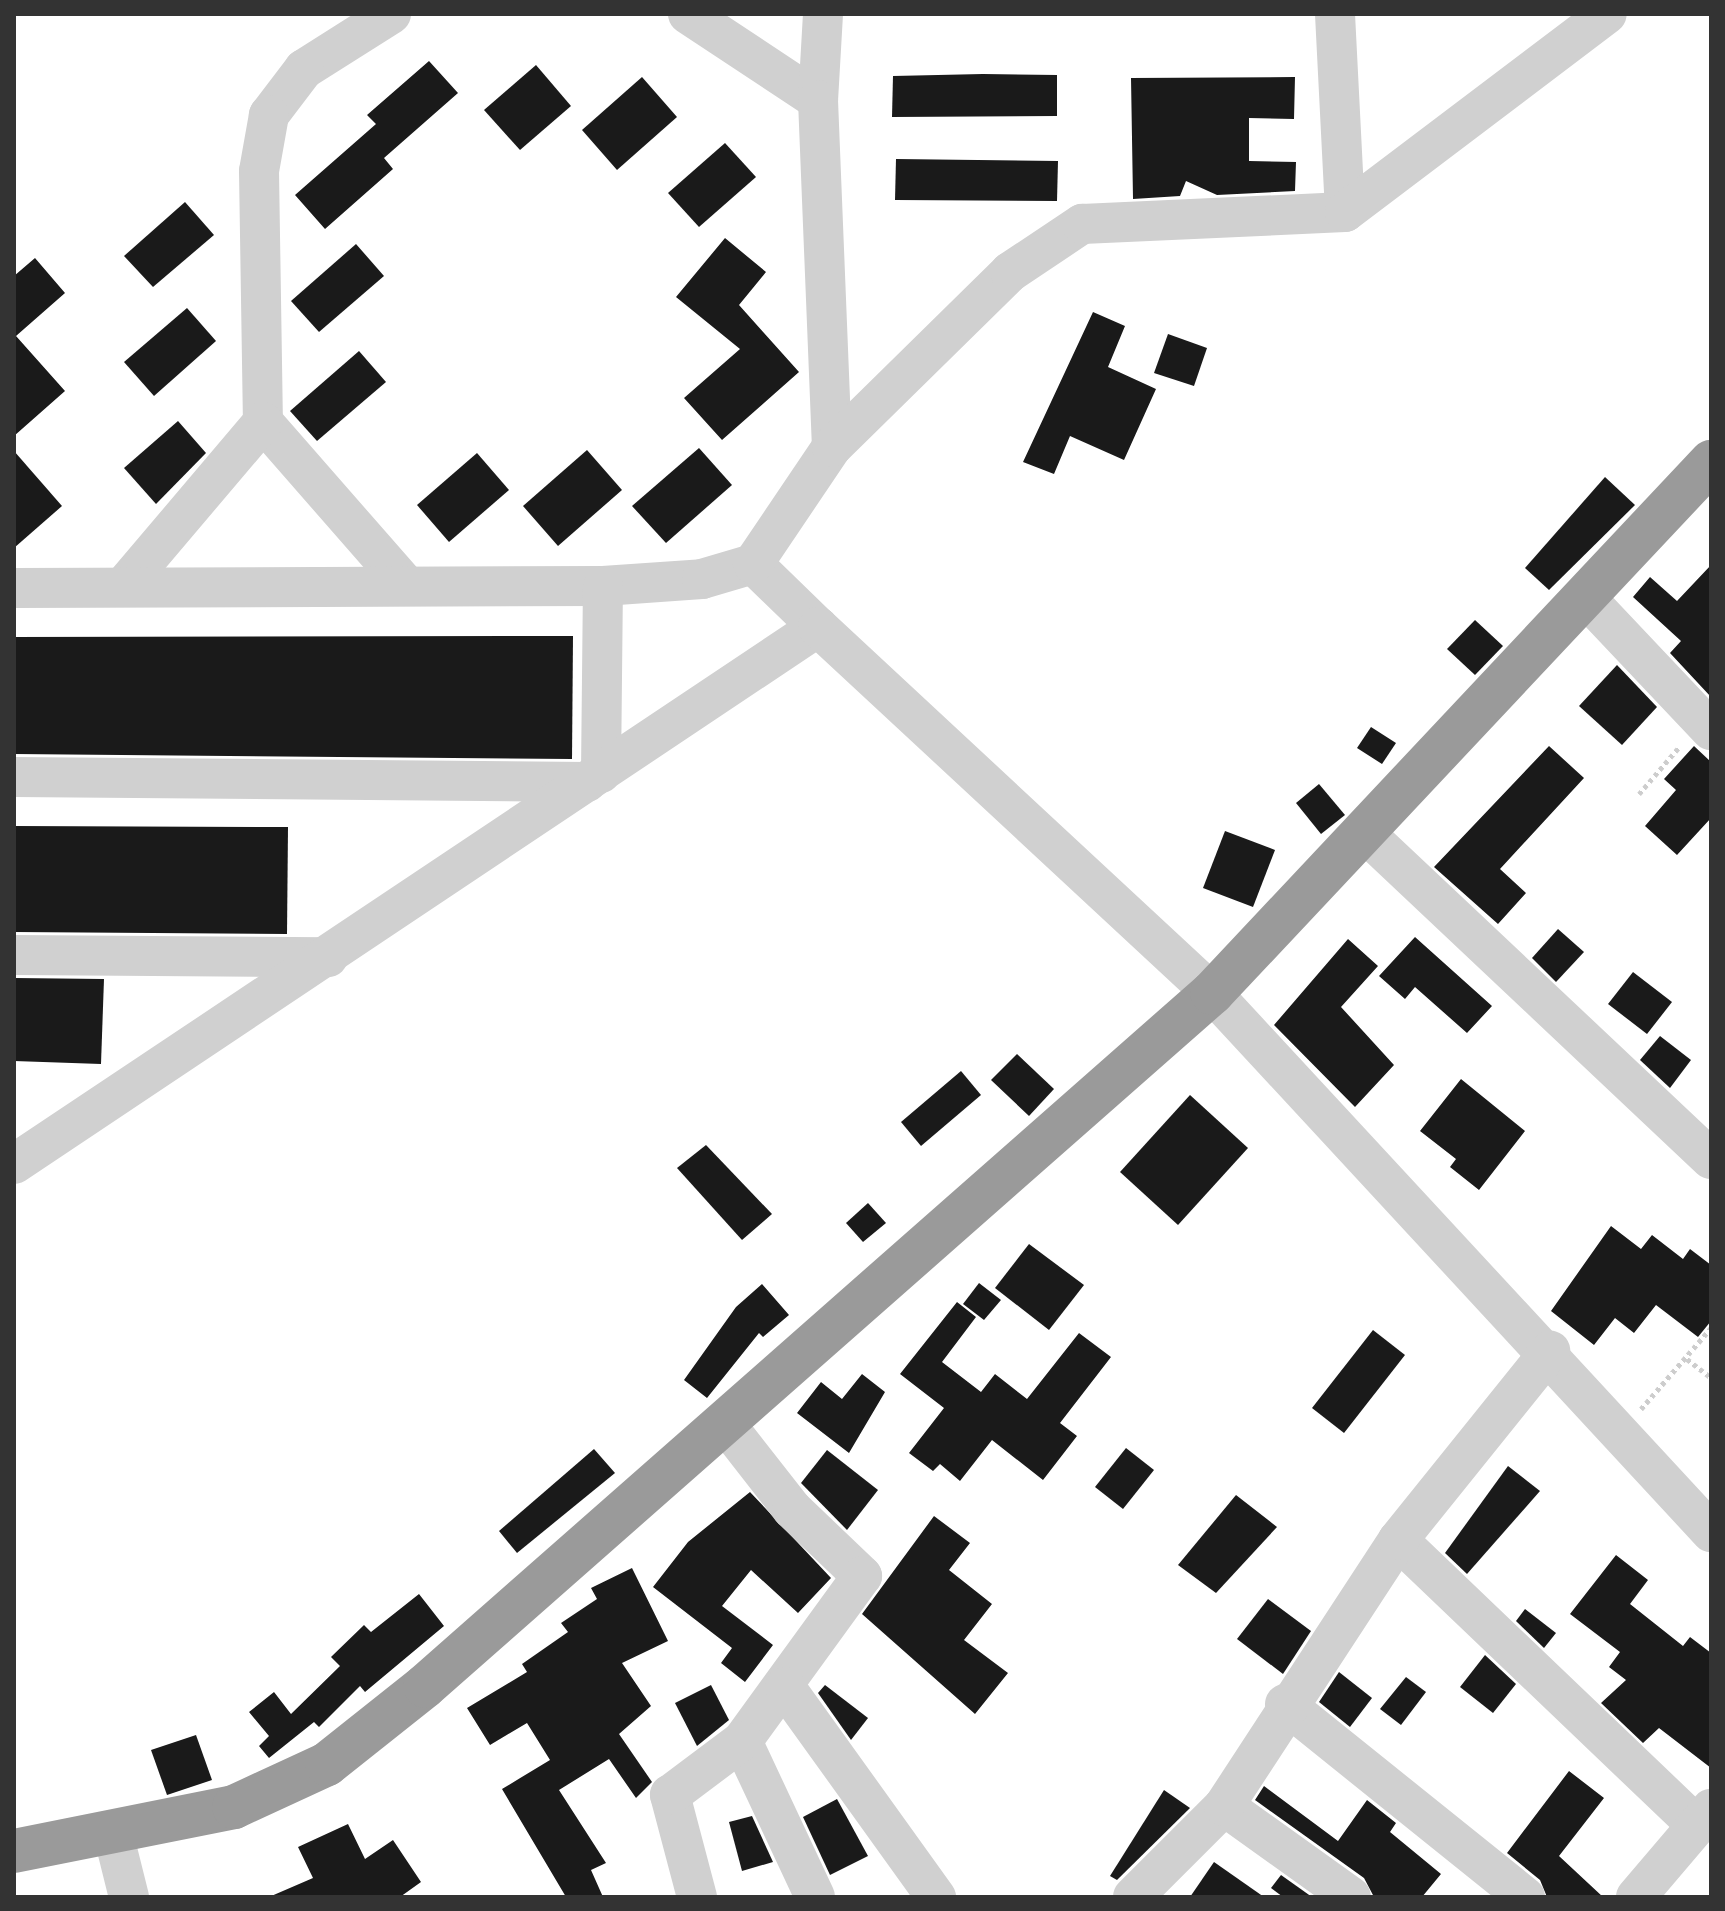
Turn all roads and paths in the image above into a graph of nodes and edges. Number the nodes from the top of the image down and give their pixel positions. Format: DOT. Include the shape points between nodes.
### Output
graph roads {
  1 [pos="391,14"];
  2 [pos="688,14"];
  3 [pos="823,14"];
  4 [pos="1335,14"];
  5 [pos="1607,14"];
  6 [pos="818,100"];
  7 [pos="1345,212"];
  8 [pos="263,422"];
  9 [pos="832,447"];
  10 [pos="1711,462"];
  11 [pos="753,564"];
  12 [pos="403,582"];
  13 [pos="124,586"];
  14 [pos="603,586"];
  15 [pos="14,588"];
  16 [pos="1586,598"];
  17 [pos="818,627"];
  18 [pos="1709,728"];
  19 [pos="14,777"];
  20 [pos="594,778"];
  21 [pos="1639,794"];
  22 [pos="1366,834"];
  23 [pos="14,955"];
  24 [pos="328,957"];
  25 [pos="1212,993"];
  26 [pos="1711,1159"];
  27 [pos="14,1164"];
  28 [pos="1711,1328"];
  29 [pos="1550,1351"];
  30 [pos="1687,1359"];
  31 [pos="1711,1378"];
  32 [pos="724,1422"];
  33 [pos="1621,1430"];
  34 [pos="1711,1532"];
  35 [pos="1398,1540"];
  36 [pos="785,1687"];
  37 [pos="1285,1704"];
  38 [pos="742,1741"];
  39 [pos="1224,1806"];
  40 [pos="1704,1817"];
  41 [pos="114,1837"];
  42 [pos="14,1851"];
  43 [pos="129,1897"];
  44 [pos="697,1897"];
  45 [pos="815,1897"];
  46 [pos="936,1897"];
  47 [pos="1133,1897"];
  48 [pos="1351,1897"];
  49 [pos="1525,1897"];
  50 [pos="1636,1897"];
  1 -- 8 [label="street" via="304,69 269,115 259,171"];
  2 -- 6 [label="street"];
  3 -- 6 [label="street"];
  4 -- 7 [label="street"];
  5 -- 7 [label="street"];
  6 -- 9 [label="street"];
  7 -- 9 [label="street" via="1082,224 1010,272"];
  8 -- 12 [label="street"];
  8 -- 13 [label="street"];
  9 -- 11 [label="street"];
  10 -- 16 [label="highway"];
  11 -- 14 [label="street" via="702,579"];
  11 -- 17 [label="street"];
  12 -- 13 [label="street"];
  12 -- 14 [label="street"];
  13 -- 15 [label="street"];
  14 -- 20 [label="street"];
  16 -- 18 [label="street"];
  16 -- 22 [label="highway"];
  17 -- 20 [label="street"];
  17 -- 25 [label="street"];
  18 -- 21 [label="path"];
  19 -- 20 [label="street"];
  20 -- 24 [label="street"];
  22 -- 25 [label="highway"];
  22 -- 26 [label="street"];
  23 -- 24 [label="street"];
  24 -- 27 [label="street"];
  25 -- 29 [label="street"];
  25 -- 32 [label="highway"];
  28 -- 30 [label="path"];
  29 -- 33 [label="street"];
  29 -- 35 [label="street"];
  30 -- 31 [label="path"];
  30 -- 33 [label="path"];
  32 -- 36 [label="street" via="792,1509 862,1576"];
  32 -- 41 [label="highway" via="327,1764 234,1807"];
  33 -- 34 [label="street"];
  35 -- 37 [label="street"];
  35 -- 40 [label="street"];
  36 -- 38 [label="street"];
  36 -- 46 [label="street"];
  37 -- 39 [label="street"];
  37 -- 49 [label="street"];
  38 -- 44 [label="street" via="670,1795"];
  38 -- 45 [label="street"];
  39 -- 47 [label="street"];
  39 -- 48 [label="street"];
  40 -- 50 [label="street"];
  41 -- 42 [label="highway"];
  41 -- 43 [label="street"];
}
